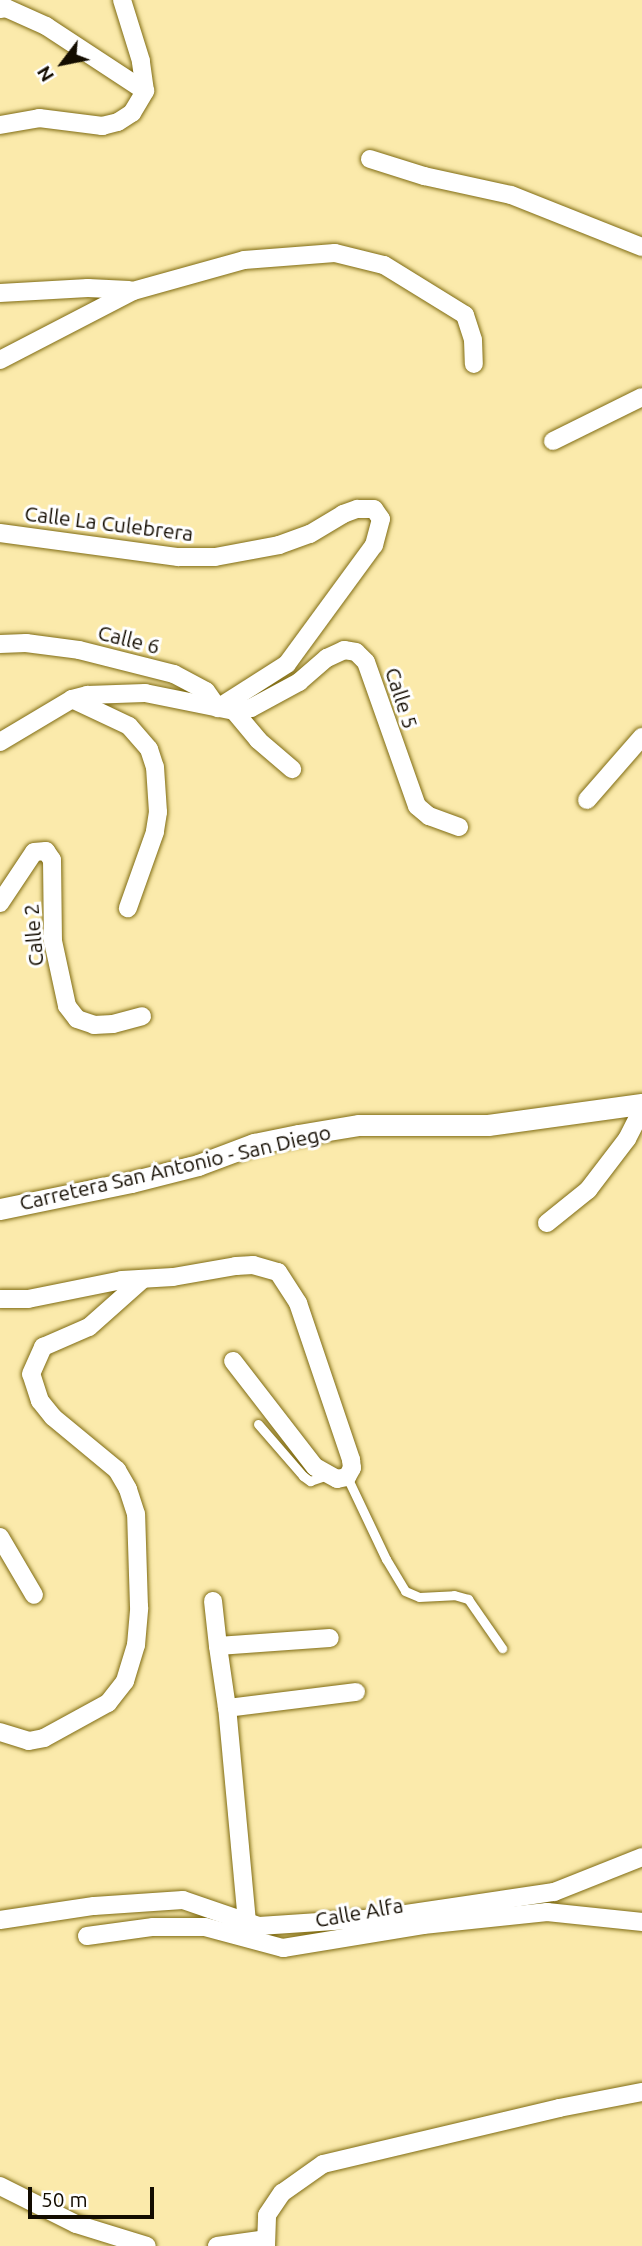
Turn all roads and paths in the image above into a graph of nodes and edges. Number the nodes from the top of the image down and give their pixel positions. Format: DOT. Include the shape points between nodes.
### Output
graph roads {
  1 [pos="122,0"];
  2 [pos="0,9"];
  3 [pos="145,91"];
  4 [pos="0,125"];
  5 [pos="370,159"];
  6 [pos="642,247"];
  7 [pos="133,290"];
  8 [pos="0,293"];
  9 [pos="0,360"];
  10 [pos="474,365"];
  11 [pos="642,397"];
  12 [pos="553,441"];
  13 [pos="0,533"];
  14 [pos="0,644"];
  15 [pos="72,699"];
  16 [pos="226,710"];
  17 [pos="642,737"];
  18 [pos="0,742"];
  19 [pos="292,769"];
  20 [pos="587,800"];
  21 [pos="459,827"];
  22 [pos="0,903"];
  23 [pos="128,908"];
  24 [pos="142,1016"];
  25 [pos="642,1104"];
  26 [pos="642,1110"];
  27 [pos="0,1209"];
  28 [pos="547,1223"];
  29 [pos="142,1280"];
  30 [pos="0,1299"];
  31 [pos="233,1362"];
  32 [pos="258,1424"];
  33 [pos="327,1475"];
  34 [pos="347,1477"];
  35 [pos="0,1537"];
  36 [pos="34,1595"];
  37 [pos="214,1601"];
  38 [pos="330,1638"];
  39 [pos="218,1646"];
  40 [pos="502,1648"];
  41 [pos="356,1692"];
  42 [pos="227,1708"];
  43 [pos="0,1732"];
  44 [pos="642,1857"];
  45 [pos="0,1920"];
  46 [pos="247,1922"];
  47 [pos="642,1922"];
  48 [pos="87,1936"];
  49 [pos="642,2092"];
  50 [pos="0,2186"];
  51 [pos="266,2242"];
  52 [pos="147,2246"];
  53 [pos="217,2246"];
  1 -- 3 [label="street"];
  2 -- 3 [label="street" via="46,26"];
  3 -- 4 [label="street" via="132,113 102,127 39,118"];
  5 -- 6 [label="street" via="510,195"];
  7 -- 8 [label="street"];
  7 -- 9 [label="street"];
  7 -- 10 [label="street" via="244,260 335,253 384,265 465,315"];
  11 -- 12 [label="street"];
  13 -- 16 [label="street, Calle La Culebrera" via="178,557 215,557 278,545 310,534 342,514 374,509 382,519 374,545 287,664"];
  14 -- 16 [label="street, Calle 6" via="79,650 174,674 206,691"];
  15 -- 16 [label="street" via="113,692 145,693"];
  15 -- 18 [label="street"];
  15 -- 23 [label="street" via="129,726 149,749 155,767 158,812"];
  16 -- 19 [label="street, Calle 6"];
  16 -- 21 [label="street, Calle 5" via="251,708 299,682 327,658 344,650 356,652 366,662 416,806"];
  17 -- 20 [label="street"];
  22 -- 24 [label="street, Calle 2" via="34,852 46,852 52,860 53,941 67,1006 77,1018 94,1025"];
  25 -- 27 [label="street, Carretera San Antonio - San Diego" via="488,1125 359,1125 254,1144 145,1179"];
  26 -- 28 [label="street" via="627,1139 589,1190"];
  29 -- 30 [label="street" via="28,1299"];
  29 -- 34 [label="street" via="244,1266 278,1272 298,1303 351,1460"];
  29 -- 43 [label="street" via="89,1327 43,1347 31,1374 40,1401 53,1416 117,1471 136,1514 139,1607 136,1645 125,1681 108,1703 44,1738 29,1741"];
  31 -- 33 [label="street" via="315,1467"];
  32 -- 33 [label="lane" via="303,1476 310,1481"];
  33 -- 34 [label="street"];
  34 -- 40 [label="lane" via="405,1591 419,1597 454,1595 468,1600"];
  35 -- 36 [label="street"];
  37 -- 39 [label="street"];
  38 -- 39 [label="street"];
  39 -- 42 [label="street"];
  41 -- 42 [label="street"];
  42 -- 46 [label="street"];
  44 -- 46 [label="street" via="554,1892 515,1899 379,1918 272,1927"];
  45 -- 46 [label="street" via="94,1906 183,1900"];
  47 -- 48 [label="street, Calle Alfa" via="547,1912 423,1925 283,1948 205,1927 153,1927"];
  49 -- 51 [label="street" via="323,2164 282,2193 267,2215"];
  50 -- 52 [label="street" via="76,2224"];
  51 -- 53 [label="street"];
}
